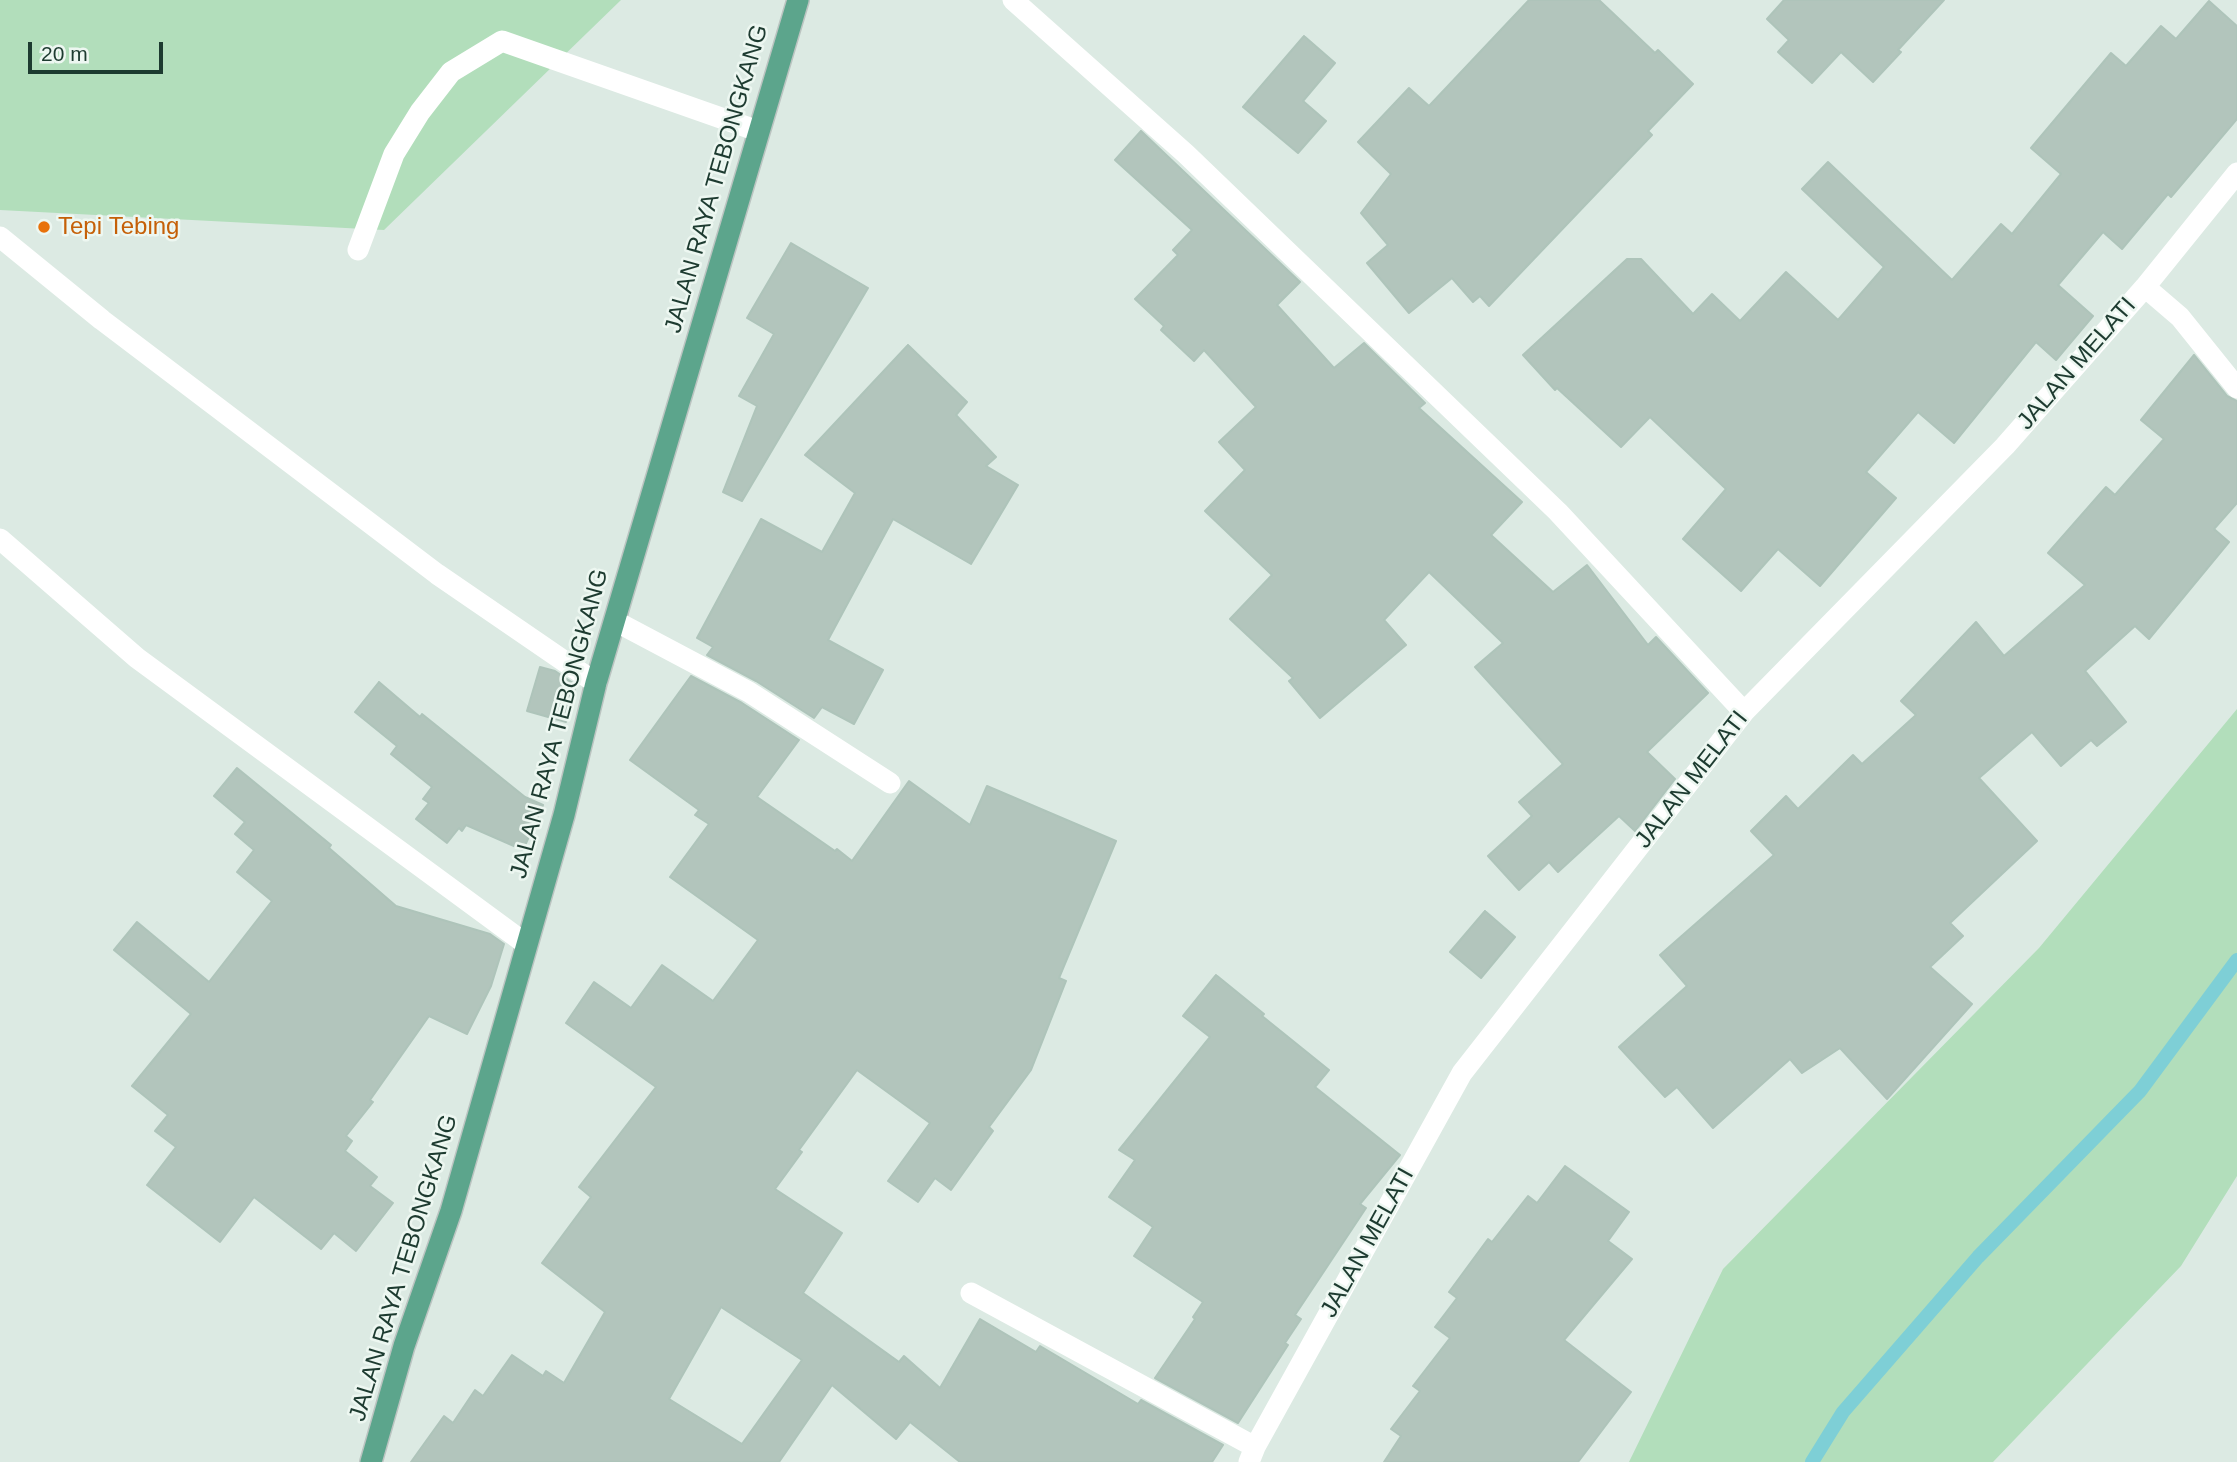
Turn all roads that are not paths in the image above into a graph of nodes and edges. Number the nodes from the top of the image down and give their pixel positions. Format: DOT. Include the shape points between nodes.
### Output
graph roads {
  1 [pos="798,0"];
  2 [pos="1013,0"];
  3 [pos="758,131"];
  4 [pos="2237,173"];
  5 [pos="0,237"];
  6 [pos="358,250"];
  7 [pos="2145,287"];
  8 [pos="2237,387"];
  9 [pos="0,539"];
  10 [pos="615,621"];
  11 [pos="596,683"];
  12 [pos="1744,712"];
  13 [pos="890,783"];
  14 [pos="526,944"];
  15 [pos="971,1293"];
  16 [pos="1252,1455"];
  17 [pos="371,1462"];
  1 -- 3 [label="main road, JALAN RAYA TEBONGKANG"];
  2 -- 12 [label="street" via="1186,154 1558,512"];
  3 -- 6 [label="street" via="502,41 451,72 420,112 394,155"];
  3 -- 10 [label="main road, JALAN RAYA TEBONGKANG"];
  4 -- 7 [label="street, JALAN MELATI"];
  5 -- 11 [label="street" via="437,574"];
  7 -- 8 [label="street" via="2180,317"];
  7 -- 12 [label="street, JALAN MELATI" via="2005,446"];
  9 -- 14 [label="street" via="137,657"];
  10 -- 11 [label="main road, JALAN RAYA TEBONGKANG"];
  10 -- 13 [label="street" via="749,692"];
  11 -- 14 [label="main road, JALAN RAYA TEBONGKANG"];
  12 -- 16 [label="street, JALAN MELATI" via="1462,1073"];
  14 -- 17 [label="main road, JALAN RAYA TEBONGKANG" via="451,1210 404,1346"];
  15 -- 16 [label="street"];
}
